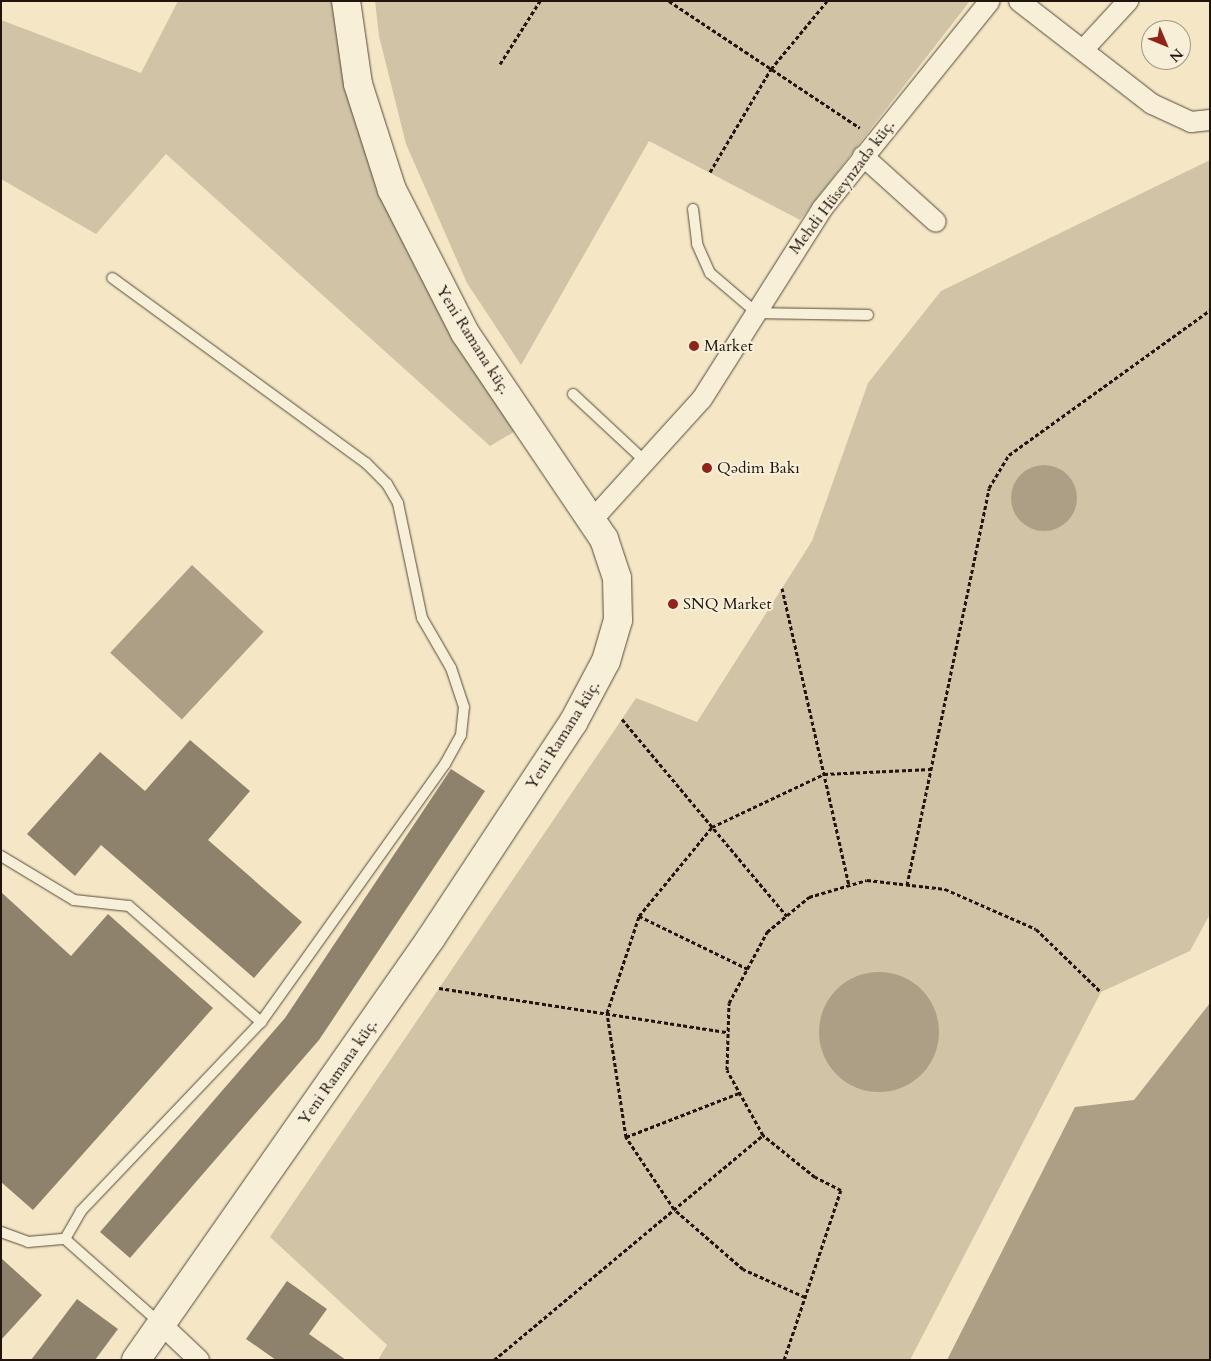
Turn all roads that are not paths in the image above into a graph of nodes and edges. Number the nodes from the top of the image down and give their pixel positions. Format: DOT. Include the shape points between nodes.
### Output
graph roads {
  1 [pos="346,1"];
  2 [pos="990,1"];
  3 [pos="1019,1"];
  4 [pos="1128,1"];
  5 [pos="1083,50"];
  6 [pos="1210,120"];
  7 [pos="863,156"];
  8 [pos="693,209"];
  9 [pos="936,222"];
  10 [pos="112,278"];
  11 [pos="757,313"];
  12 [pos="868,315"];
  13 [pos="572,394"];
  14 [pos="648,464"];
  15 [pos="593,520"];
  16 [pos="1,856"];
  17 [pos="261,1022"];
  18 [pos="1,1232"];
  19 [pos="65,1239"];
  20 [pos="162,1325"];
  21 [pos="136,1360"];
  22 [pos="199,1360"];
  1 -- 15 [label="street, Yeni Ramana küç." via="368,125 413,238 465,333"];
  2 -- 7 [label="street, Mehdi Hüseynzadə küç."];
  3 -- 5 [label="street"];
  4 -- 5 [label="street"];
  5 -- 6 [label="street" via="1173,117 1191,122"];
  7 -- 9 [label="street"];
  7 -- 11 [label="street, Mehdi Hüseynzadə küç." via="794,249"];
  8 -- 11 [label="lane" via="697,244 710,273"];
  10 -- 17 [label="lane" via="366,463 387,484 398,503 422,618 451,668 464,707 461,735 445,764"];
  11 -- 12 [label="lane"];
  11 -- 14 [label="street, Mehdi Hüseynzadə küç." via="702,399"];
  13 -- 14 [label="lane"];
  14 -- 15 [label="street, Mehdi Hüseynzadə küç."];
  15 -- 20 [label="street, Yeni Ramana küç." via="611,557 618,597 612,639 593,691 431,938"];
  16 -- 17 [label="lane" via="74,900 129,906"];
  17 -- 19 [label="lane" via="81,1211"];
  18 -- 19 [label="lane" via="28,1242"];
  19 -- 20 [label="lane"];
  20 -- 21 [label="street, Yeni Ramana küç."];
  20 -- 22 [label="street"];
}
